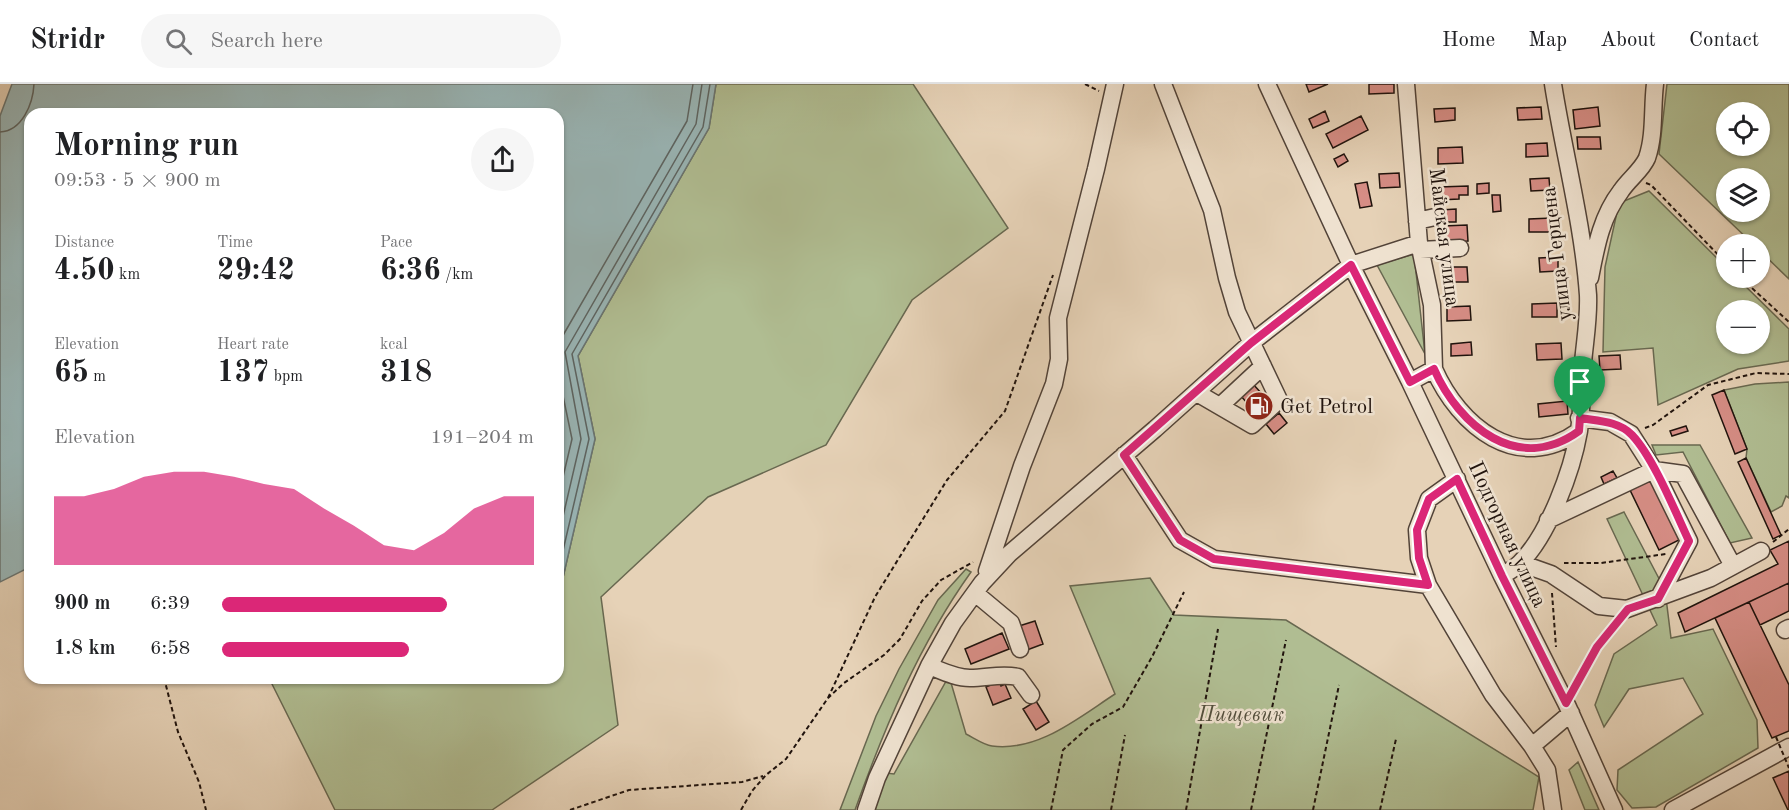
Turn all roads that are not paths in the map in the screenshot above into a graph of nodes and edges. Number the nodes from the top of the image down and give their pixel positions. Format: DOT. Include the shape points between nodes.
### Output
graph roads {
  1 [pos="1115,84"];
  2 [pos="1163,84"];
  3 [pos="1267,84"];
  4 [pos="1407,84"];
  5 [pos="1553,84"];
  6 [pos="1655,84"];
  7 [pos="1435,217"];
  8 [pos="1417,220"];
  9 [pos="1419,246"];
  10 [pos="1460,248"];
  11 [pos="1351,265"];
  12 [pos="1587,294"];
  13 [pos="1251,343"];
  14 [pos="1434,369"];
  15 [pos="1266,372"];
  16 [pos="1410,382"];
  17 [pos="1197,393"];
  18 [pos="1225,409"];
  19 [pos="1579,424"];
  20 [pos="1124,455"];
  21 [pos="1654,470"];
  22 [pos="1457,479"];
  23 [pos="1548,520"];
  24 [pos="1761,551"];
  25 [pos="1520,563"];
  26 [pos="1733,566"];
  27 [pos="1502,576"];
  28 [pos="1428,585"];
  29 [pos="979,588"];
  30 [pos="1658,599"];
  31 [pos="1020,649"];
  32 [pos="929,666"];
  33 [pos="1031,695"];
  34 [pos="1569,708"];
  35 [pos="1783,742"];
  36 [pos="1532,746"];
  37 [pos="866,810"];
  38 [pos="1553,810"];
  39 [pos="1614,810"];
  40 [pos="1673,810"];
  1 -- 29 [label="street" via="1058,318 1059,359 1054,384"];
  2 -- 13 [label="street" via="1212,210 1227,278"];
  3 -- 11 [label="street, Подгорная улица"];
  4 -- 8 [label="street, Майская улица"];
  5 -- 12 [label="street, улица Герцена"];
  6 -- 12 [label="street" via="1646,161 1606,213"];
  7 -- 8 [label="street"];
  8 -- 9 [label="street, Майская улица"];
  9 -- 10 [label="street"];
  9 -- 11 [label="street"];
  9 -- 14 [label="street, Майская улица" via="1432,305"];
  11 -- 13 [label="street"];
  11 -- 16 [label="street, Подгорная улица"];
  12 -- 19 [label="street, улица Герцена" via="1588,327"];
  13 -- 15 [label="street"];
  13 -- 17 [label="street"];
  14 -- 16 [label="street"];
  14 -- 19 [label="street" via="1452,402 1475,427 1498,442 1521,447 1546,446 1566,440"];
  15 -- 18 [label="street"];
  15 -- 18 [label="street" via="1279,400 1252,425"];
  16 -- 22 [label="street, Подгорная улица"];
  17 -- 18 [label="street"];
  17 -- 20 [label="street"];
  19 -- 21 [label="street" via="1610,422 1631,434"];
  19 -- 23 [label="street, улица Герцена" via="1570,469"];
  20 -- 28 [label="street" via="1180,540 1214,559"];
  20 -- 29 [label="street" via="1038,527"];
  21 -- 23 [label="street"];
  21 -- 26 [label="street" via="1683,474"];
  21 -- 30 [label="street" via="1689,541"];
  22 -- 27 [label="street, Подгорная улица"];
  22 -- 28 [label="street" via="1429,499 1417,530 1419,558"];
  23 -- 25 [label="street, улица Герцена"];
  24 -- 26 [label="street"];
  25 -- 27 [label="street, улица Герцена"];
  25 -- 30 [label="street" via="1553,568 1599,606 1628,609"];
  26 -- 30 [label="street"];
  27 -- 34 [label="street, Подгорная улица"];
  28 -- 36 [label="street" via="1492,695"];
  29 -- 31 [label="street" via="1011,623"];
  29 -- 32 [label="street" via="953,623"];
  32 -- 33 [label="street" via="968,678 1006,674 1018,677"];
  32 -- 37 [label="street" via="885,759"];
  34 -- 36 [label="street"];
  34 -- 39 [label="street, Подгорная улица"];
  35 -- 40 [label="street"];
  36 -- 38 [label="street" via="1547,770"];
}
